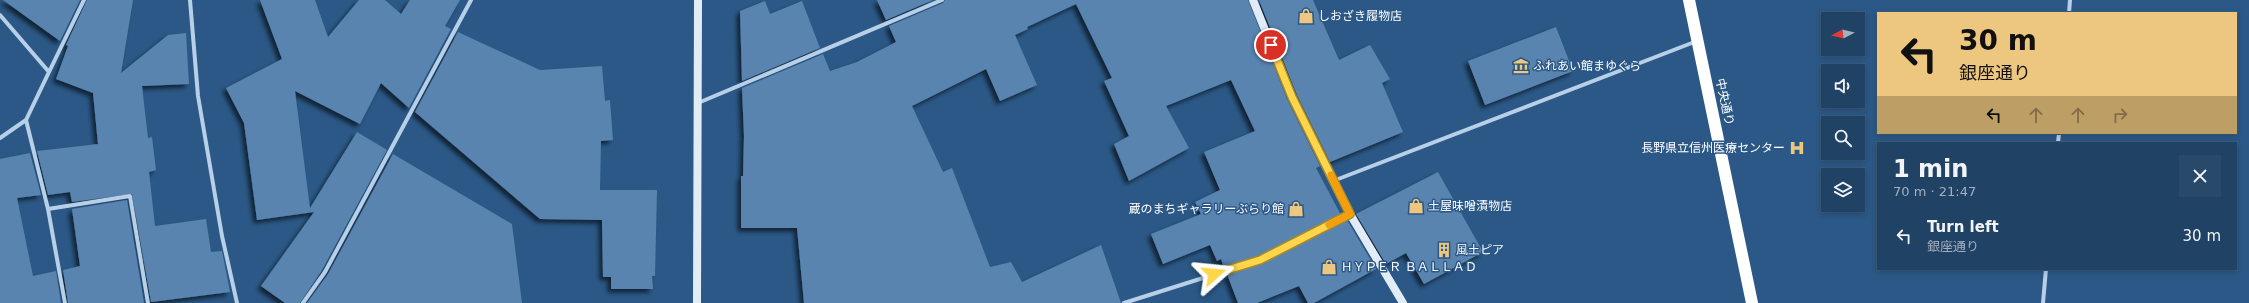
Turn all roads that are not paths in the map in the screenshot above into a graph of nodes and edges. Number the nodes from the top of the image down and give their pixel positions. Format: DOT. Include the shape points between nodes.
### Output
graph roads {
  1 [pos="84,0"];
  2 [pos="190,0"];
  3 [pos="471,0"];
  4 [pos="698,0"];
  5 [pos="942,0"];
  6 [pos="1253,0"];
  7 [pos="1689,0"];
  8 [pos="2070,0"];
  9 [pos="2069,12"];
  10 [pos="0,15"];
  11 [pos="1699,40"];
  12 [pos="49,72"];
  13 [pos="698,104"];
  14 [pos="26,120"];
  15 [pos="0,138"];
  16 [pos="1333,181"];
  17 [pos="48,209"];
  18 [pos="1350,214"];
  19 [pos="2046,270"];
  20 [pos="64,303"];
  21 [pos="148,303"];
  22 [pos="237,303"];
  23 [pos="304,303"];
  24 [pos="698,303"];
  25 [pos="1124,303"];
  26 [pos="1403,303"];
  27 [pos="1752,303"];
  28 [pos="2043,303"];
  1 -- 12 [label="street"];
  2 -- 22 [label="street" via="198,96 222,236"];
  3 -- 23 [label="street" via="325,272"];
  4 -- 13 [label="street"];
  5 -- 13 [label="street"];
  6 -- 16 [label="street" via="1292,97"];
  7 -- 11 [label="highway, 中央通り"];
  8 -- 9 [label="street"];
  10 -- 12 [label="street"];
  11 -- 16 [label="street"];
  11 -- 27 [label="highway, 中央通り"];
  12 -- 14 [label="street"];
  13 -- 24 [label="street"];
  14 -- 15 [label="street"];
  14 -- 17 [label="street"];
  16 -- 18 [label="street"];
  17 -- 20 [label="street"];
  17 -- 21 [label="street" via="130,196"];
  18 -- 25 [label="street" via="1260,260"];
  18 -- 26 [label="street"];
  19 -- 28 [label="street"];
}
